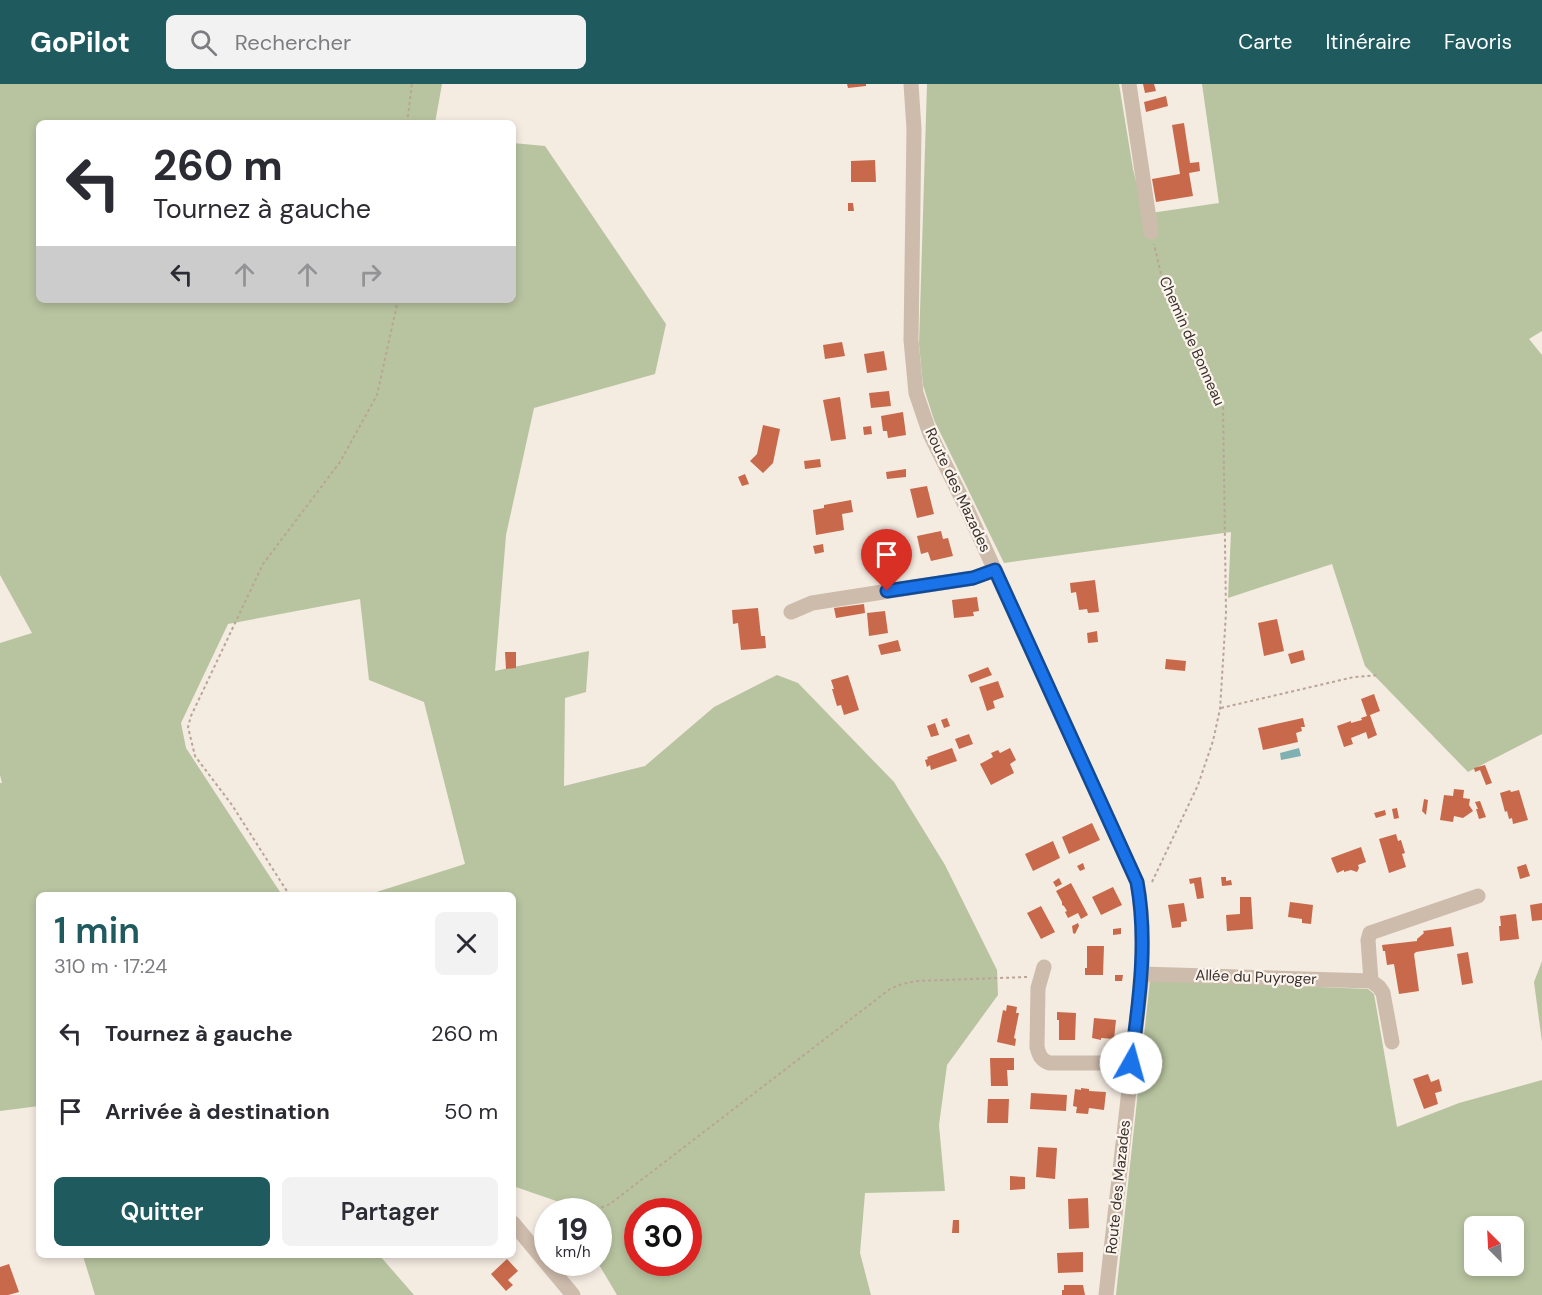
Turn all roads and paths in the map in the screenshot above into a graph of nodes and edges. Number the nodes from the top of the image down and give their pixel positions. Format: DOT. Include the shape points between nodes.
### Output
graph roads {
  1 [pos="412,84"];
  2 [pos="911,84"];
  3 [pos="1130,84"];
  4 [pos="407,120"];
  5 [pos="1151,232"];
  6 [pos="397,303"];
  7 [pos="995,570"];
  8 [pos="791,612"];
  9 [pos="1379,675"];
  10 [pos="1220,709"];
  11 [pos="1152,882"];
  12 [pos="287,892"];
  13 [pos="1478,896"];
  14 [pos="1042,972"];
  15 [pos="1142,974"];
  16 [pos="1371,981"];
  17 [pos="1392,1042"];
  18 [pos="1131,1063"];
  19 [pos="612,1202"];
  20 [pos="516,1227"];
  21 [pos="573,1295"];
  22 [pos="1106,1295"];
  1 -- 4 [label="path"];
  2 -- 7 [label="street, Route des Mazades" via="911,340 916,393 930,434"];
  3 -- 5 [label="street"];
  5 -- 10 [label="path, Chemin de Bonneau" via="1161,274 1222,404 1226,613"];
  6 -- 12 [label="path" via="377,395 340,462 263,564 188,727 195,756"];
  7 -- 8 [label="street" via="973,578 812,603"];
  7 -- 15 [label="street, Route des Mazades" via="1137,882 1143,927"];
  9 -- 10 [label="path" via="1354,677"];
  10 -- 11 [label="path, Chemin de Bonneau" via="1198,785"];
  13 -- 16 [label="street" via="1370,933"];
  14 -- 18 [label="street" via="1037,1047 1043,1061"];
  14 -- 19 [label="path" via="917,981 890,989"];
  15 -- 16 [label="street, Allée du Puyroger"];
  15 -- 18 [label="street, Route des Mazades"];
  16 -- 17 [label="street" via="1383,993"];
  18 -- 22 [label="street, Route des Mazades"];
  20 -- 21 [label="street"];
}
